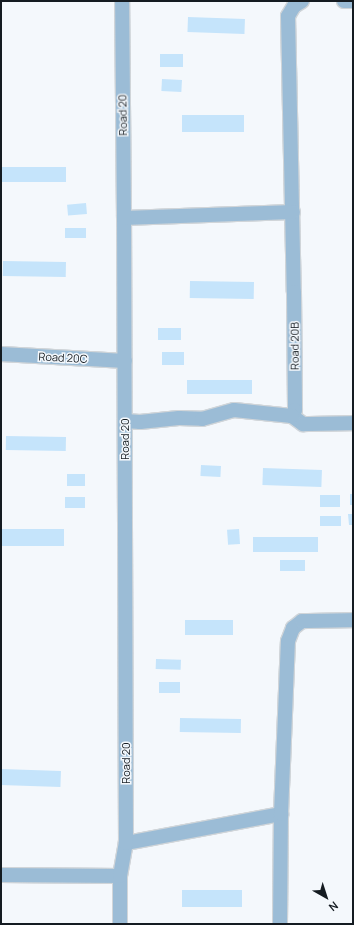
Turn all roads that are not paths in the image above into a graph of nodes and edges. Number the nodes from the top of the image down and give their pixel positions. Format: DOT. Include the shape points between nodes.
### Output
graph roads {
  1 [pos="122,1"];
  2 [pos="302,1"];
  3 [pos="344,1"];
  4 [pos="353,2"];
  5 [pos="293,212"];
  6 [pos="124,218"];
  7 [pos="1,354"];
  8 [pos="125,361"];
  9 [pos="292,416"];
  10 [pos="125,421"];
  11 [pos="353,423"];
  12 [pos="353,620"];
  13 [pos="281,814"];
  14 [pos="126,843"];
  15 [pos="1,875"];
  16 [pos="120,876"];
  17 [pos="120,924"];
  18 [pos="280,924"];
  1 -- 6 [label="street, Road 20"];
  2 -- 5 [label="street, Road 20B" via="294,6 288,16"];
  3 -- 4 [label="street"];
  5 -- 6 [label="street"];
  5 -- 9 [label="street, Road 20B" via="295,410"];
  6 -- 8 [label="street, Road 20"];
  7 -- 8 [label="street, Road 20C"];
  8 -- 10 [label="street, Road 20"];
  9 -- 10 [label="street" via="234,410 202,418"];
  9 -- 11 [label="street" via="303,424"];
  10 -- 14 [label="street, Road 20"];
  12 -- 13 [label="street" via="302,621 293,628 288,641"];
  13 -- 14 [label="street"];
  13 -- 18 [label="street"];
  14 -- 16 [label="street, Road 20"];
  15 -- 16 [label="street"];
  16 -- 17 [label="street, Road 20"];
}
